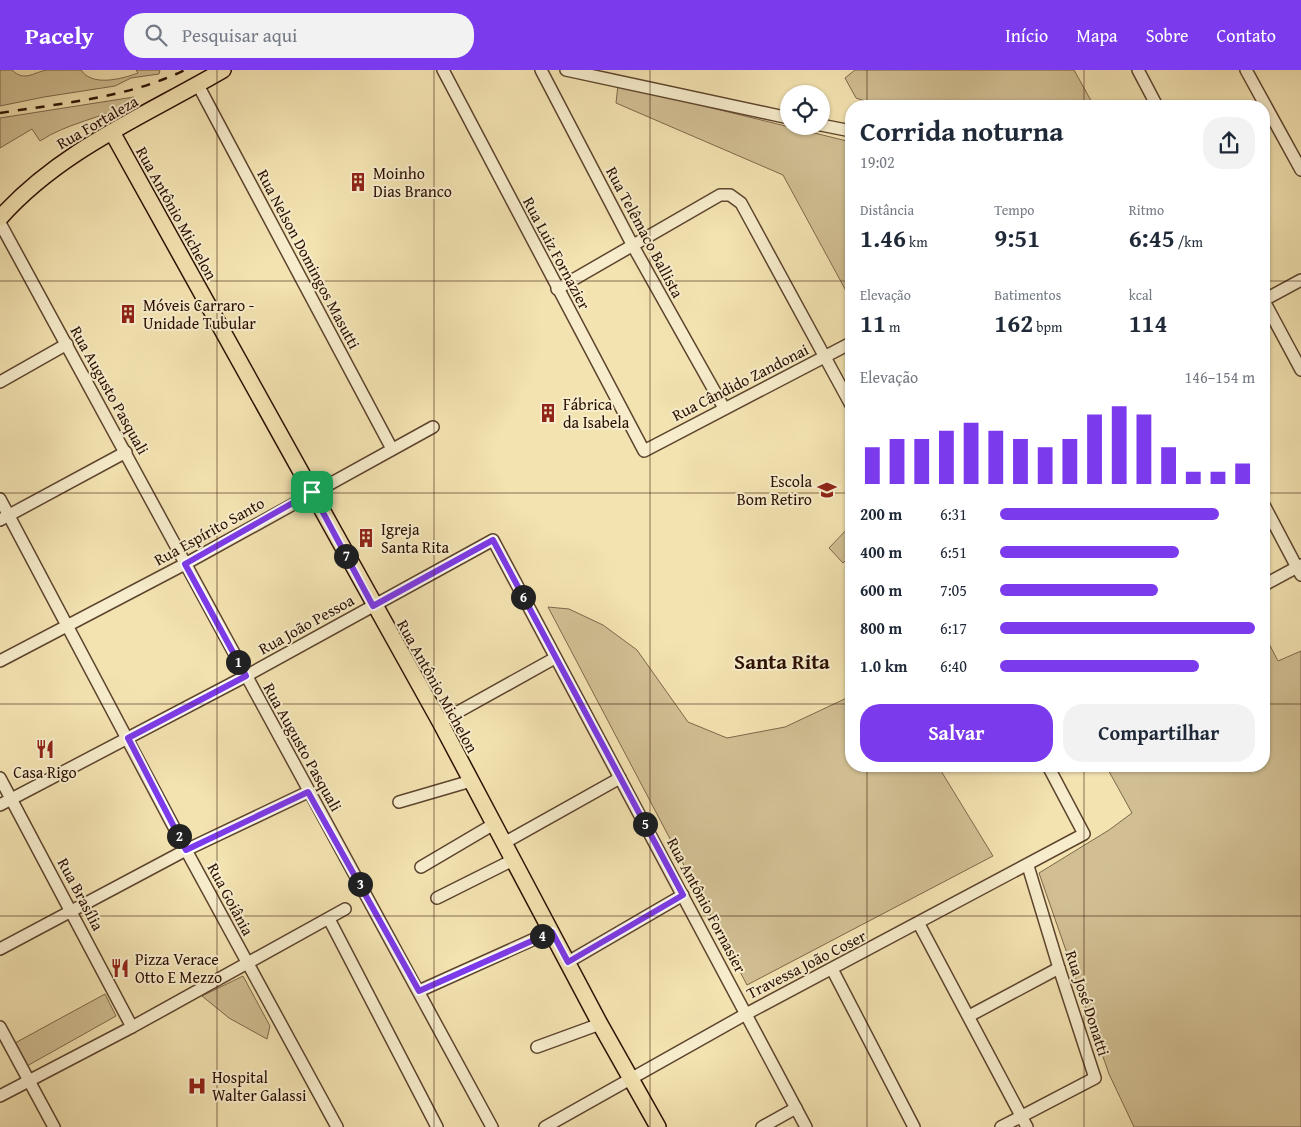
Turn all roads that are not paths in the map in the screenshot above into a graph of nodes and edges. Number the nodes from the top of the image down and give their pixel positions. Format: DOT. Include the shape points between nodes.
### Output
graph roads {
  1 [pos="223,70"];
  2 [pos="443,70"];
  3 [pos="541,70"];
  4 [pos="566,70"];
  5 [pos="1138,70"];
  6 [pos="1246,70"];
  7 [pos="198,85"];
  8 [pos="1154,100"];
  9 [pos="1262,100"];
  10 [pos="1270,114"];
  11 [pos="780,116"];
  12 [pos="830,127"];
  13 [pos="845,130"];
  14 [pos="112,132"];
  15 [pos="1301,170"];
  16 [pos="0,218"];
  17 [pos="0,223"];
  18 [pos="633,246"];
  19 [pos="1301,280"];
  20 [pos="557,289"];
  21 [pos="1270,298"];
  22 [pos="1270,312"];
  23 [pos="66,344"];
  24 [pos="845,346"];
  25 [pos="825,357"];
  26 [pos="1301,370"];
  27 [pos="0,382"];
  28 [pos="845,394"];
  29 [pos="724,408"];
  30 [pos="433,427"];
  31 [pos="392,449"];
  32 [pos="644,451"];
  33 [pos="126,452"];
  34 [pos="312,492"];
  35 [pos="0,500"];
  36 [pos="1270,516"];
  37 [pos="4,517"];
  38 [pos="493,540"];
  39 [pos="185,564"];
  40 [pos="1300,569"];
  41 [pos="1270,582"];
  42 [pos="373,606"];
  43 [pos="67,625"];
  44 [pos="555,658"];
  45 [pos="0,662"];
  46 [pos="246,676"];
  47 [pos="440,722"];
  48 [pos="128,738"];
  49 [pos="1051,772"];
  50 [pos="0,778"];
  51 [pos="620,778"];
  52 [pos="471,781"];
  53 [pos="308,792"];
  54 [pos="11,799"];
  55 [pos="399,802"];
  56 [pos="0,805"];
  57 [pos="494,824"];
  58 [pos="504,843"];
  59 [pos="186,850"];
  60 [pos="514,860"];
  61 [pos="1028,866"];
  62 [pos="421,867"];
  63 [pos="683,895"];
  64 [pos="437,898"];
  65 [pos="345,909"];
  66 [pos="72,912"];
  67 [pos="329,918"];
  68 [pos="919,924"];
  69 [pos="552,932"];
  70 [pos="0,949"];
  71 [pos="247,962"];
  72 [pos="568,962"];
  73 [pos="1058,968"];
  74 [pos="832,969"];
  75 [pos="419,991"];
  76 [pos="746,1014"];
  77 [pos="969,1016"];
  78 [pos="600,1024"];
  79 [pos="0,1027"];
  80 [pos="132,1027"];
  81 [pos="537,1047"];
  82 [pos="631,1078"];
  83 [pos="29,1080"];
  84 [pos="0,1096"];
  85 [pos="796,1108"];
  86 [pos="1021,1116"];
  87 [pos="54,1127"];
  88 [pos="337,1127"];
  89 [pos="437,1127"];
  90 [pos="492,1127"];
  91 [pos="545,1127"];
  92 [pos="658,1127"];
  93 [pos="762,1127"];
  94 [pos="806,1127"];
  95 [pos="914,1127"];
  96 [pos="1001,1127"];
  97 [pos="1027,1127"];
  1 -- 7 [label="main road, Rua Fortaleza"];
  2 -- 20 [label="street, Rua Luiz Fornazier"];
  3 -- 18 [label="street, Rua Telêmaco Ballista"];
  4 -- 11 [label="street"];
  5 -- 8 [label="street"];
  6 -- 9 [label="street"];
  7 -- 14 [label="main road, Rua Fortaleza"];
  7 -- 31 [label="street, Rua Nelson Domingos Masutti"];
  10 -- 15 [label="street"];
  12 -- 13 [label="street"];
  14 -- 16 [label="main road, Rua Fortaleza" via="43,175"];
  14 -- 34 [label="main road, Rua Antônio Michelon"];
  17 -- 23 [label="street, Rua Augusto Pasquali"];
  18 -- 20 [label="street"];
  18 -- 25 [label="street" via="720,195 730,195 741,203"];
  18 -- 29 [label="street, Rua Telêmaco Ballista"];
  19 -- 21 [label="street"];
  20 -- 32 [label="street, Rua Luiz Fornazier"];
  22 -- 26 [label="street"];
  23 -- 27 [label="street"];
  23 -- 33 [label="street, Rua Augusto Pasquali"];
  24 -- 25 [label="street, Rua Cândido Zandonai"];
  25 -- 28 [label="street"];
  25 -- 29 [label="street, Rua Cândido Zandonai"];
  29 -- 32 [label="street, Rua Cândido Zandonai"];
  30 -- 31 [label="street, Rua Espírito Santo"];
  31 -- 34 [label="street, Rua Espírito Santo"];
  33 -- 37 [label="street"];
  33 -- 39 [label="street, Rua Augusto Pasquali"];
  34 -- 39 [label="street, Rua Espírito Santo"];
  34 -- 42 [label="main road, Rua Antônio Michelon"];
  35 -- 37 [label="street, Rua Goiânia"];
  36 -- 40 [label="street"];
  37 -- 43 [label="street, Rua Goiânia"];
  38 -- 42 [label="street, Rua João Pessoa"];
  38 -- 44 [label="street, Rua Antônio Fornasier"];
  39 -- 43 [label="street, Rua Espírito Santo"];
  39 -- 46 [label="street, Rua Augusto Pasquali"];
  40 -- 41 [label="street"];
  42 -- 46 [label="street, Rua João Pessoa"];
  42 -- 47 [label="main road, Rua Antônio Michelon"];
  43 -- 45 [label="street, Rua Espírito Santo"];
  43 -- 48 [label="street, Rua Goiânia"];
  44 -- 47 [label="street"];
  44 -- 51 [label="street, Rua Antônio Fornasier"];
  46 -- 48 [label="street, Rua João Pessoa"];
  46 -- 53 [label="street, Rua Augusto Pasquali"];
  47 -- 52 [label="main road, Rua Antônio Michelon"];
  48 -- 54 [label="street, Rua João Pessoa"];
  48 -- 59 [label="street, Rua Goiânia"];
  49 -- 61 [label="street, Travessa João Coser" via="1084,834"];
  50 -- 54 [label="street, Rua Brasília"];
  51 -- 58 [label="street"];
  51 -- 63 [label="street, Rua Antônio Fornasier"];
  52 -- 55 [label="street"];
  52 -- 57 [label="main road, Rua Antônio Michelon"];
  53 -- 59 [label="street"];
  53 -- 75 [label="street, Rua Augusto Pasquali"];
  54 -- 56 [label="street, Rua João Pessoa"];
  54 -- 66 [label="street, Rua Brasília"];
  57 -- 58 [label="main road, Rua Antônio Michelon"];
  57 -- 62 [label="street"];
  58 -- 60 [label="main road, Rua Antônio Michelon"];
  59 -- 66 [label="street"];
  59 -- 71 [label="street, Rua Goiânia"];
  60 -- 64 [label="street"];
  60 -- 69 [label="main road, Rua Antônio Michelon"];
  61 -- 68 [label="street, Travessa João Coser"];
  61 -- 73 [label="street, Rua José Donatti"];
  63 -- 72 [label="street"];
  63 -- 76 [label="street, Rua Antônio Fornasier"];
  65 -- 67 [label="street"];
  66 -- 70 [label="street"];
  66 -- 80 [label="street, Rua Brasília"];
  67 -- 71 [label="street"];
  67 -- 89 [label="street"];
  68 -- 74 [label="street, Travessa João Coser"];
  68 -- 77 [label="street"];
  69 -- 72 [label="main road, Rua Antônio Michelon"];
  69 -- 75 [label="street"];
  71 -- 80 [label="street"];
  71 -- 88 [label="street, Rua Goiânia"];
  72 -- 78 [label="main road, Rua Antônio Michelon"];
  73 -- 77 [label="street"];
  73 -- 86 [label="street, Rua José Donatti" via="1095,1078"];
  74 -- 76 [label="street, Travessa João Coser"];
  74 -- 95 [label="street"];
  75 -- 90 [label="street, Rua Augusto Pasquali"];
  76 -- 82 [label="street, Travessa João Coser"];
  76 -- 85 [label="street, Rua Antônio Fornasier"];
  77 -- 86 [label="street"];
  78 -- 81 [label="street"];
  78 -- 82 [label="main road, Rua Antônio Michelon"];
  79 -- 83 [label="street"];
  80 -- 83 [label="street"];
  82 -- 91 [label="street, Travessa João Coser"];
  82 -- 92 [label="main road, Rua Antônio Michelon"];
  83 -- 84 [label="street"];
  83 -- 87 [label="street"];
  85 -- 93 [label="street"];
  85 -- 94 [label="street, Rua Antônio Fornasier"];
  86 -- 96 [label="street, Rua José Donatti"];
  86 -- 97 [label="street"];
}
